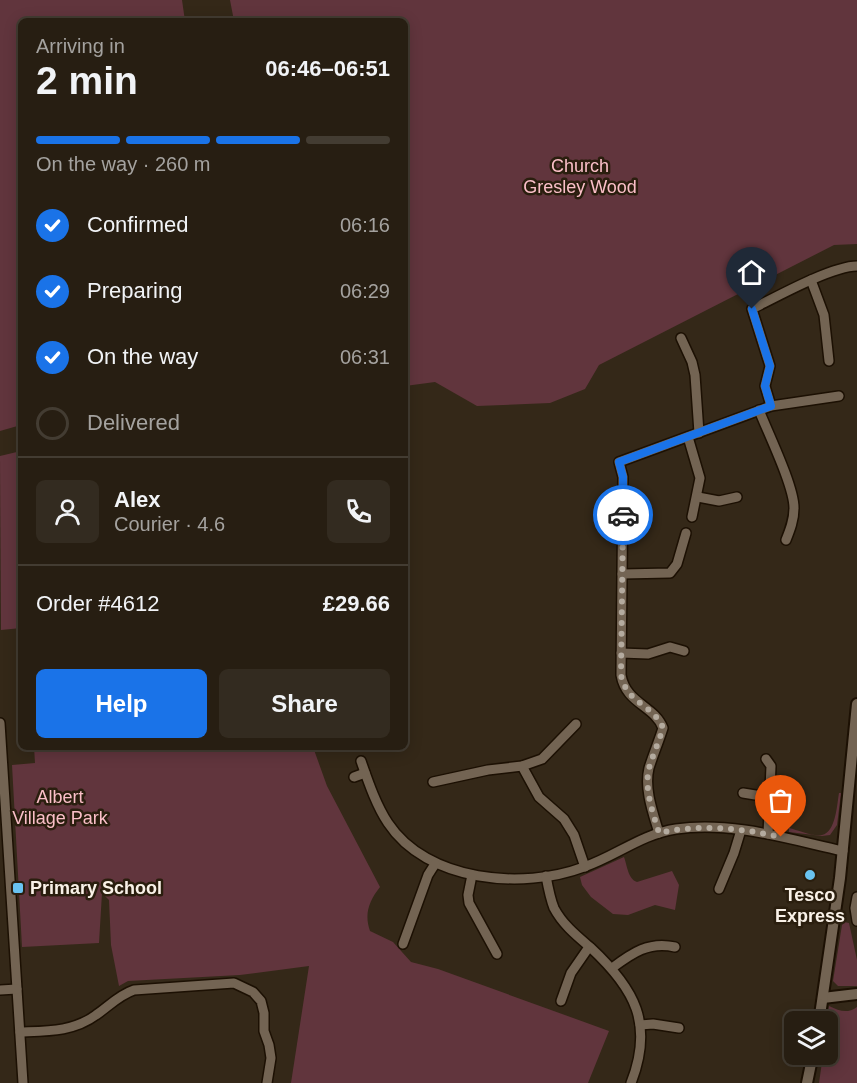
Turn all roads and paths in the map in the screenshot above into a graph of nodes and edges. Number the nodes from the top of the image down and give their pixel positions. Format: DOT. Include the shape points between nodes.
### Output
graph roads {
  1 [pos="857,266"];
  2 [pos="811,280"];
  3 [pos="681,338"];
  4 [pos="830,361"];
  5 [pos="839,396"];
  6 [pos="771,406"];
  7 [pos="759,411"];
  8 [pos="699,433"];
  9 [pos="688,437"];
  10 [pos="698,497"];
  11 [pos="737,497"];
  12 [pos="692,516"];
  13 [pos="686,533"];
  14 [pos="786,540"];
  15 [pos="622,574"];
  16 [pos="684,651"];
  17 [pos="621,653"];
  18 [pos="857,704"];
  19 [pos="0,723"];
  20 [pos="576,724"];
  21 [pos="855,736"];
  22 [pos="766,759"];
  23 [pos="361,760"];
  24 [pos="522,766"];
  25 [pos="365,773"];
  26 [pos="462,775"];
  27 [pos="354,777"];
  28 [pos="433,782"];
  29 [pos="465,787"];
  30 [pos="2,793"];
  31 [pos="743,794"];
  32 [pos="768,797"];
  33 [pos="741,830"];
  34 [pos="659,833"];
  35 [pos="768,834"];
  36 [pos="843,851"];
  37 [pos="435,864"];
  38 [pos="585,867"];
  39 [pos="472,875"];
  40 [pos="546,876"];
  41 [pos="719,889"];
  42 [pos="857,897"];
  43 [pos="401,916"];
  44 [pos="411,919"];
  45 [pos="857,921"];
  46 [pos="403,944"];
  47 [pos="675,946"];
  48 [pos="590,947"];
  49 [pos="497,954"];
  50 [pos="612,968"];
  51 [pos="17,989"];
  52 [pos="0,990"];
  53 [pos="857,994"];
  54 [pos="823,998"];
  55 [pos="561,1001"];
  56 [pos="821,1011"];
  57 [pos="640,1025"];
  58 [pos="679,1028"];
  59 [pos="20,1032"];
  60 [pos="811,1065"];
  61 [pos="23,1083"];
  62 [pos="267,1083"];
  63 [pos="630,1083"];
  64 [pos="807,1083"];
  1 -- 2 [label="street"];
  2 -- 4 [label="street" via="824,315"];
  2 -- 6 [label="street" via="752,309 770,366 765,386"];
  3 -- 8 [label="street" via="695,375"];
  5 -- 6 [label="street"];
  6 -- 7 [label="street"];
  7 -- 8 [label="street"];
  7 -- 14 [label="street" via="794,507"];
  8 -- 9 [label="street"];
  9 -- 10 [label="street" via="700,478"];
  9 -- 15 [label="street" via="619,462 623,477"];
  10 -- 11 [label="street" via="719,501"];
  10 -- 12 [label="street"];
  13 -- 15 [label="street" via="677,564 670,573"];
  15 -- 17 [label="street"];
  16 -- 17 [label="street" via="670,647 648,654"];
  17 -- 34 [label="street" via="623,687 660,720 663,728 648,780"];
  18 -- 21 [label="street"];
  19 -- 30 [label="street"];
  20 -- 24 [label="street" via="562,732 542,759"];
  21 -- 36 [label="street"];
  22 -- 32 [label="street" via="771,766"];
  23 -- 25 [label="street"];
  24 -- 26 [label="street"];
  24 -- 38 [label="street" via="539,797 564,819 574,835"];
  25 -- 27 [label="street"];
  25 -- 37 [label="street" via="388,824 415,851"];
  26 -- 28 [label="street"];
  26 -- 29 [label="street"];
  30 -- 51 [label="street"];
  31 -- 32 [label="street"];
  32 -- 35 [label="street"];
  33 -- 34 [label="street" via="687,828"];
  33 -- 35 [label="street"];
  33 -- 41 [label="street"];
  34 -- 38 [label="street"];
  35 -- 36 [label="street"];
  36 -- 54 [label="street"];
  37 -- 39 [label="street"];
  37 -- 44 [label="street"];
  38 -- 40 [label="street"];
  39 -- 40 [label="street"];
  39 -- 49 [label="street" via="469,903"];
  40 -- 48 [label="street" via="558,914"];
  42 -- 45 [label="street"];
  43 -- 44 [label="street"];
  44 -- 46 [label="street"];
  47 -- 50 [label="street" via="647,947"];
  48 -- 50 [label="street"];
  48 -- 55 [label="street" via="571,973"];
  50 -- 57 [label="street" via="628,988"];
  51 -- 52 [label="street"];
  51 -- 59 [label="street"];
  53 -- 54 [label="street"];
  54 -- 56 [label="street"];
  57 -- 58 [label="street"];
  57 -- 63 [label="street" via="639,1054"];
  59 -- 61 [label="street"];
  59 -- 62 [label="street" via="77,1026 123,993 134,990 234,983 253,992 261,1001 270,1058"];
  60 -- 64 [label="street"];
}
